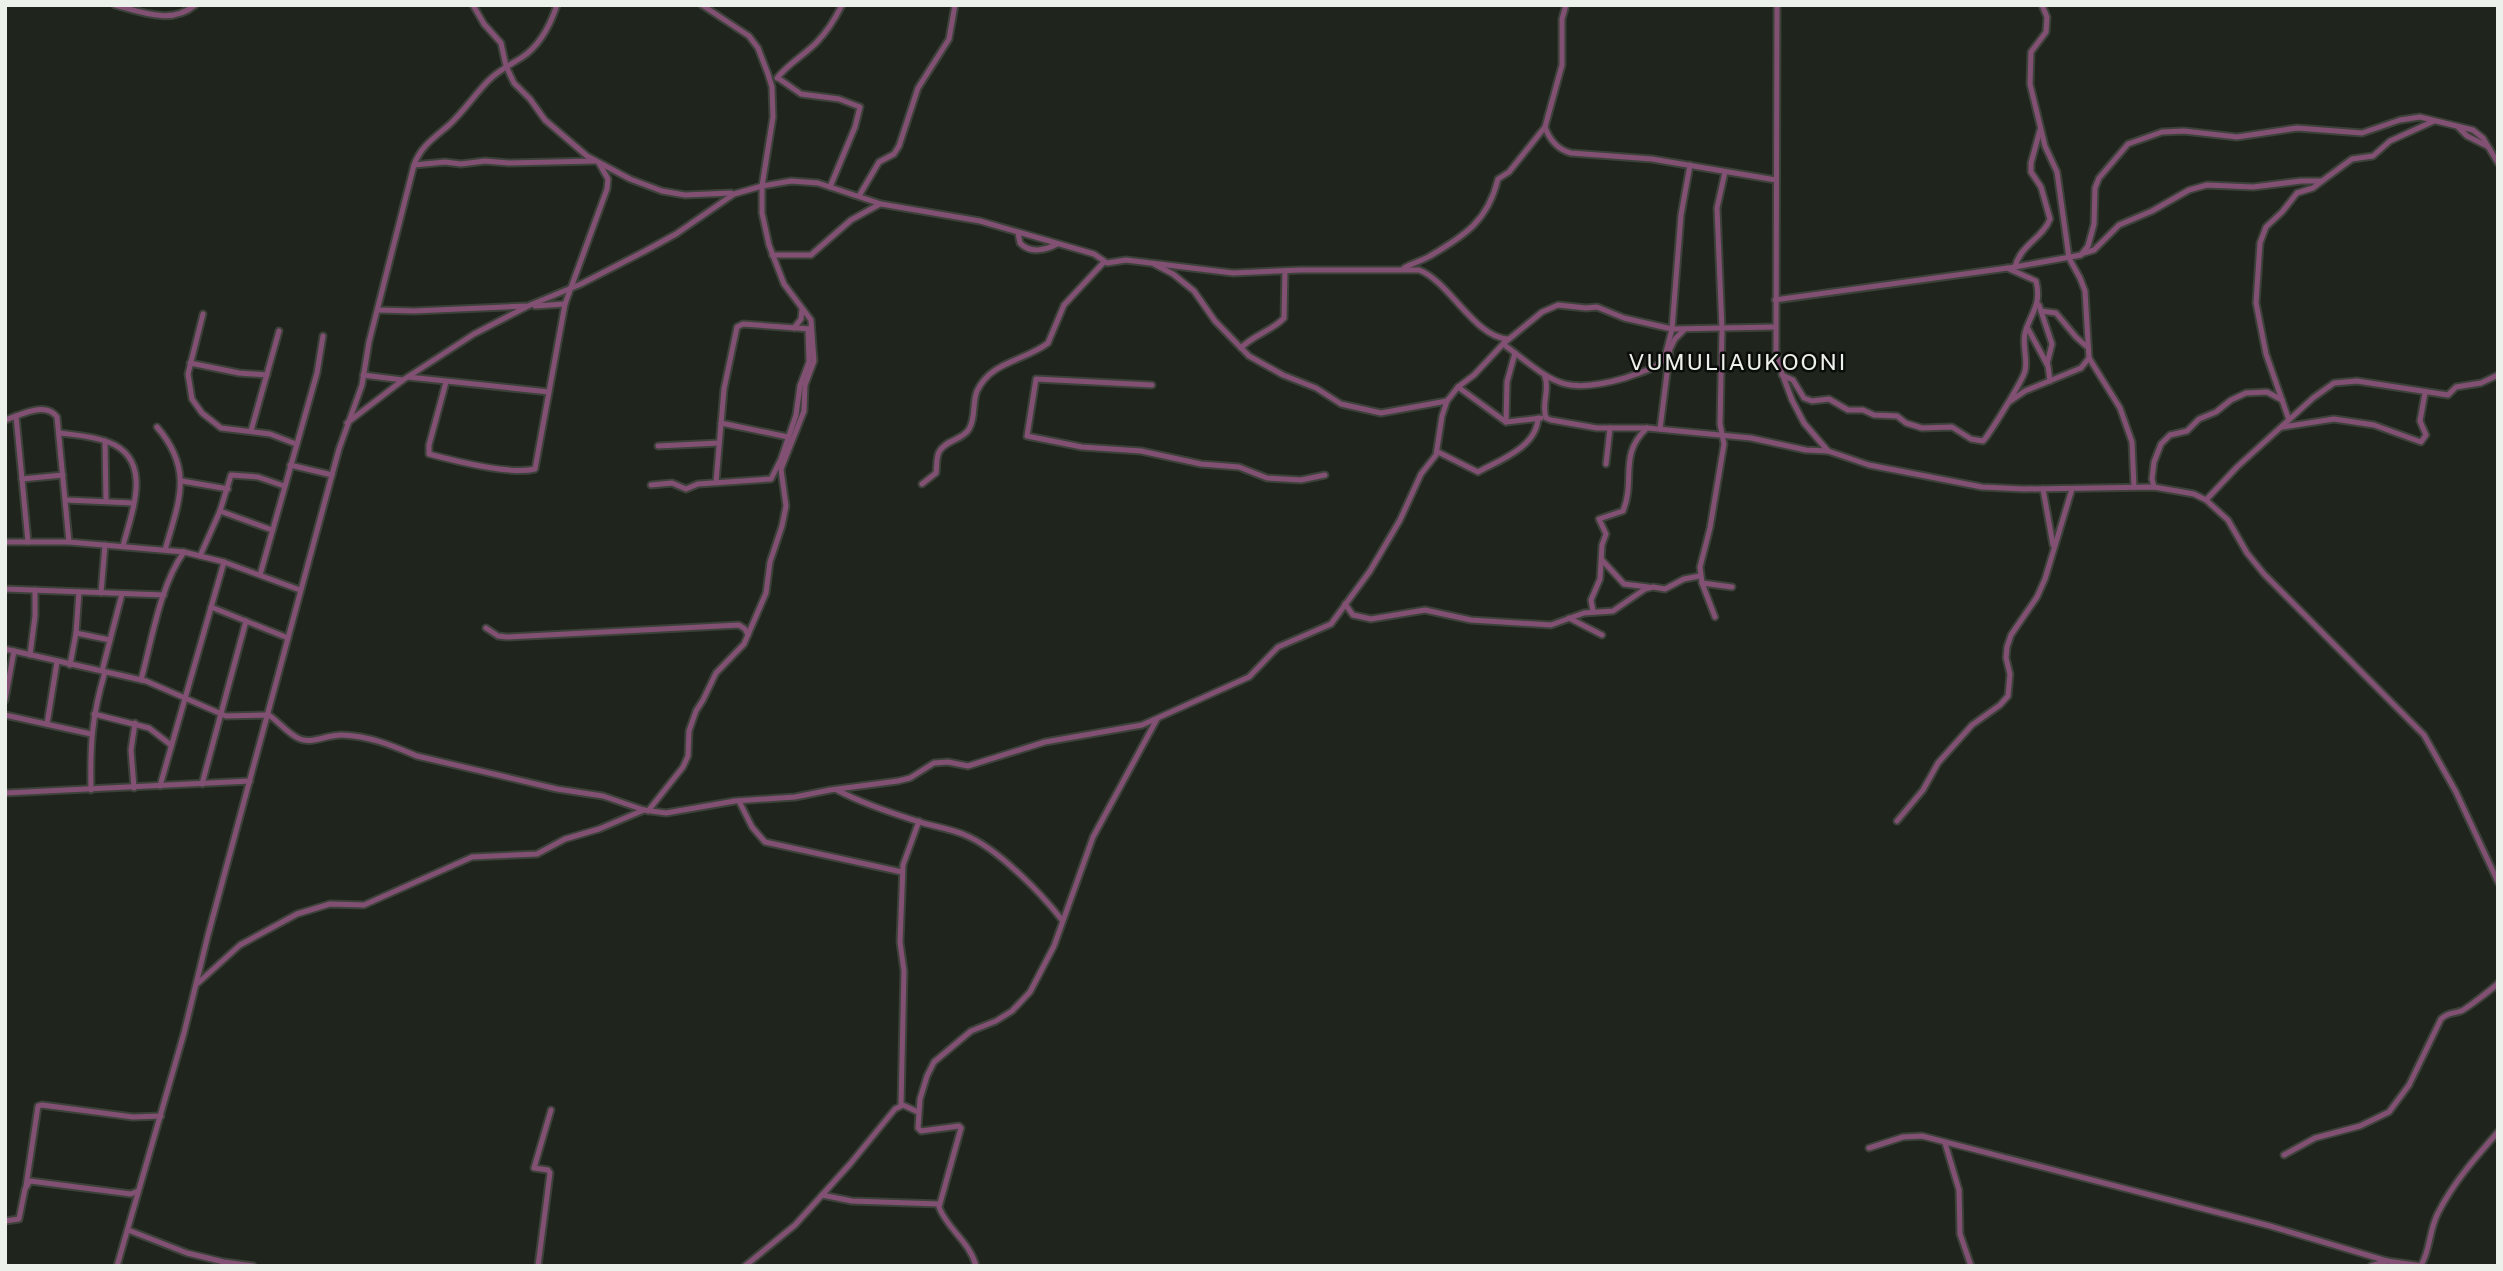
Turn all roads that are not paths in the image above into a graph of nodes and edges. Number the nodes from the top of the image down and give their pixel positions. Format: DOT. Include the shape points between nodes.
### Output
graph roads {
  1 [pos="115,5"];
  2 [pos="195,5"];
  3 [pos="473,5"];
  4 [pos="557,5"];
  5 [pos="702,5"];
  6 [pos="842,5"];
  7 [pos="955,5"];
  8 [pos="1566,5"];
  9 [pos="1777,5"];
  10 [pos="2042,5"];
  11 [pos="506,66"];
  12 [pos="778,78"];
  13 [pos="772,87"];
  14 [pos="2041,120"];
  15 [pos="2435,120"];
  16 [pos="1545,127"];
  17 [pos="597,162"];
  18 [pos="2498,163"];
  19 [pos="414,165"];
  20 [pos="1690,166"];
  21 [pos="1725,172"];
  22 [pos="1776,180"];
  23 [pos="2322,181"];
  24 [pos="762,186"];
  25 [pos="830,187"];
  26 [pos="734,194"];
  27 [pos="859,195"];
  28 [pos="881,204"];
  29 [pos="1018,233"];
  30 [pos="1057,244"];
  31 [pos="2084,253"];
  32 [pos="772,255"];
  33 [pos="2069,258"];
  34 [pos="1104,261"];
  35 [pos="1152,263"];
  36 [pos="2015,267"];
  37 [pos="2007,268"];
  38 [pos="1403,269"];
  39 [pos="1285,271"];
  40 [pos="570,289"];
  41 [pos="1775,300"];
  42 [pos="2038,302"];
  43 [pos="565,304"];
  44 [pos="528,306"];
  45 [pos="802,309"];
  46 [pos="378,310"];
  47 [pos="2041,312"];
  48 [pos="203,314"];
  49 [pos="1775,327"];
  50 [pos="2027,327"];
  51 [pos="794,328"];
  52 [pos="810,329"];
  53 [pos="1672,330"];
  54 [pos="1684,330"];
  55 [pos="1722,330"];
  56 [pos="279,331"];
  57 [pos="323,336"];
  58 [pos="1509,339"];
  59 [pos="1503,344"];
  60 [pos="2087,346"];
  61 [pos="1241,348"];
  62 [pos="1516,353"];
  63 [pos="2089,358"];
  64 [pos="190,363"];
  65 [pos="2047,364"];
  66 [pos="267,375"];
  67 [pos="363,375"];
  68 [pos="1782,375"];
  69 [pos="2498,375"];
  70 [pos="1545,377"];
  71 [pos="405,378"];
  72 [pos="2050,381"];
  73 [pos="446,383"];
  74 [pos="1152,385"];
  75 [pos="1458,387"];
  76 [pos="549,392"];
  77 [pos="2425,393"];
  78 [pos="2282,400"];
  79 [pos="1447,401"];
  80 [pos="2007,404"];
  81 [pos="16,416"];
  82 [pos="1538,418"];
  83 [pos="1546,418"];
  84 [pos="5,420"];
  85 [pos="2289,420"];
  86 [pos="1506,422"];
  87 [pos="347,423"];
  88 [pos="721,423"];
  89 [pos="157,427"];
  90 [pos="1610,428"];
  91 [pos="1647,428"];
  92 [pos="2280,428"];
  93 [pos="1660,429"];
  94 [pos="251,431"];
  95 [pos="60,433"];
  96 [pos="1723,436"];
  97 [pos="788,437"];
  98 [pos="105,441"];
  99 [pos="719,443"];
  100 [pos="296,444"];
  101 [pos="658,446"];
  102 [pos="1438,452"];
  103 [pos="1828,452"];
  104 [pos="1606,464"];
  105 [pos="290,465"];
  106 [pos="63,475"];
  107 [pos="332,475"];
  108 [pos="1325,475"];
  109 [pos="22,479"];
  110 [pos="182,481"];
  111 [pos="716,482"];
  112 [pos="922,484"];
  113 [pos="651,485"];
  114 [pos="284,486"];
  115 [pos="2134,487"];
  116 [pos="2154,487"];
  117 [pos="228,489"];
  118 [pos="2043,489"];
  119 [pos="2072,489"];
  120 [pos="66,500"];
  121 [pos="2206,500"];
  122 [pos="106,501"];
  123 [pos="133,502"];
  124 [pos="220,511"];
  125 [pos="272,530"];
  126 [pos="5,541"];
  127 [pos="28,541"];
  128 [pos="69,541"];
  129 [pos="104,545"];
  130 [pos="123,546"];
  131 [pos="2053,548"];
  132 [pos="165,550"];
  133 [pos="184,552"];
  134 [pos="200,556"];
  135 [pos="1602,560"];
  136 [pos="224,562"];
  137 [pos="260,575"];
  138 [pos="1700,576"];
  139 [pos="1702,583"];
  140 [pos="1649,587"];
  141 [pos="1732,587"];
  142 [pos="5,589"];
  143 [pos="35,590"];
  144 [pos="300,590"];
  145 [pos="79,592"];
  146 [pos="101,593"];
  147 [pos="122,594"];
  148 [pos="164,596"];
  149 [pos="1345,604"];
  150 [pos="211,607"];
  151 [pos="1593,611"];
  152 [pos="1714,617"];
  153 [pos="1569,618"];
  154 [pos="246,621"];
  155 [pos="486,628"];
  156 [pos="76,633"];
  157 [pos="748,635"];
  158 [pos="1602,635"];
  159 [pos="288,638"];
  160 [pos="110,640"];
  161 [pos="5,649"];
  162 [pos="14,652"];
  163 [pos="30,655"];
  164 [pos="57,662"];
  165 [pos="70,665"];
  166 [pos="104,672"];
  167 [pos="141,680"];
  168 [pos="184,698"];
  169 [pos="5,700"];
  170 [pos="94,714"];
  171 [pos="5,715"];
  172 [pos="222,715"];
  173 [pos="269,715"];
  174 [pos="1157,719"];
  175 [pos="135,723"];
  176 [pos="47,724"];
  177 [pos="91,734"];
  178 [pos="171,745"];
  179 [pos="250,781"];
  180 [pos="202,783"];
  181 [pos="160,786"];
  182 [pos="134,788"];
  183 [pos="836,789"];
  184 [pos="91,790"];
  185 [pos="5,793"];
  186 [pos="739,801"];
  187 [pos="645,810"];
  188 [pos="919,821"];
  189 [pos="1896,821"];
  190 [pos="902,872"];
  191 [pos="2498,882"];
  192 [pos="1062,920"];
  193 [pos="2498,983"];
  194 [pos="196,985"];
  195 [pos="901,1105"];
  196 [pos="551,1110"];
  197 [pos="918,1112"];
  198 [pos="161,1116"];
  199 [pos="2498,1132"];
  200 [pos="1945,1143"];
  201 [pos="1869,1148"];
  202 [pos="2284,1155"];
  203 [pos="26,1186"];
  204 [pos="138,1191"];
  205 [pos="822,1195"];
  206 [pos="939,1204"];
  207 [pos="5,1221"];
  208 [pos="128,1230"];
  209 [pos="2387,1261"];
  210 [pos="117,1266"];
  211 [pos="253,1266"];
  212 [pos="538,1266"];
  213 [pos="745,1266"];
  214 [pos="976,1266"];
  215 [pos="1970,1266"];
  216 [pos="2371,1266"];
  217 [pos="2421,1266"];
  1 -- 2 [label="street" via="169,17"];
  3 -- 11 [label="street" via="501,43"];
  4 -- 11 [label="street" via="541,40"];
  5 -- 13 [label="street" via="752,40"];
  6 -- 12 [label="street" via="816,43"];
  7 -- 27 [label="street" via="949,39 918,88 899,146 879,162"];
  8 -- 16 [label="street" via="1561,74"];
  9 -- 22 [label="street"];
  10 -- 14 [label="street" via="2046,32 2033,48 2029,63"];
  11 -- 17 [label="street" via="545,120"];
  11 -- 19 [label="street" via="428,141"];
  12 -- 13 [label="street"];
  12 -- 25 [label="street" via="801,94 860,107"];
  13 -- 24 [label="street" via="772,129"];
  14 -- 33 [label="street" via="2045,146 2060,183"];
  14 -- 36 [label="street" via="2031,172 2041,187 2050,219 2021,251"];
  15 -- 18 [label="street" via="2479,134"];
  15 -- 23 [label="street" via="2390,141 2373,156 2354,158"];
  15 -- 31 [label="street" via="2412,117 2362,133 2297,128 2237,137 2172,131 2135,140 2099,178 2094,223"];
  16 -- 20 [label="street" via="1555,144 1571,153 1632,156"];
  16 -- 38 [label="street" via="1498,179 1493,200 1478,222 1430,257"];
  17 -- 19 [label="street"];
  17 -- 26 [label="street" via="672,193"];
  17 -- 40 [label="street" via="608,178 607,189"];
  19 -- 46 [label="street"];
  20 -- 21 [label="street"];
  20 -- 53 [label="street" via="1681,215"];
  21 -- 22 [label="street"];
  21 -- 55 [label="street" via="1717,208"];
  22 -- 41 [label="street"];
  23 -- 31 [label="street" via="2202,186 2119,225 2094,250"];
  23 -- 78 [label="street" via="2297,193 2266,227 2260,243 2256,303 2266,354"];
  24 -- 25 [label="street" via="791,181"];
  24 -- 26 [label="street"];
  24 -- 32 [label="street" via="762,213"];
  25 -- 27 [label="street"];
  26 -- 40 [label="street" via="666,239"];
  27 -- 28 [label="street"];
  28 -- 29 [label="street" via="980,221"];
  28 -- 32 [label="street" via="851,220 811,255"];
  29 -- 30 [label="street"];
  29 -- 30 [label="street" via="1027,249"];
  30 -- 34 [label="street"];
  31 -- 33 [label="street"];
  32 -- 45 [label="street"];
  33 -- 36 [label="street"];
  33 -- 60 [label="street" via="2085,291"];
  34 -- 35 [label="street"];
  34 -- 112 [label="street" via="1059,312 1048,343 998,366 984,382 976,393 969,429 942,447 936,473"];
  35 -- 39 [label="street" via="1233,273"];
  35 -- 61 [label="street" via="1194,291"];
  36 -- 37 [label="street"];
  37 -- 41 [label="street"];
  37 -- 42 [label="street" via="2036,281"];
  38 -- 39 [label="street"];
  38 -- 58 [label="street" via="1419,270 1434,278 1478,322 1498,337"];
  39 -- 61 [label="street" via="1284,318"];
  40 -- 43 [label="street"];
  40 -- 44 [label="street"];
  41 -- 49 [label="street"];
  42 -- 47 [label="street"];
  42 -- 50 [label="street"];
  43 -- 44 [label="street"];
  43 -- 76 [label="street"];
  44 -- 46 [label="street"];
  44 -- 71 [label="street"];
  45 -- 51 [label="street"];
  45 -- 52 [label="street" via="811,320"];
  46 -- 67 [label="street"];
  47 -- 60 [label="street" via="2056,313"];
  47 -- 65 [label="street" via="2052,344"];
  48 -- 64 [label="street"];
  49 -- 55 [label="street"];
  49 -- 68 [label="street"];
  50 -- 65 [label="street"];
  50 -- 80 [label="street" via="2025,370"];
  51 -- 52 [label="street"];
  51 -- 88 [label="street" via="737,327"];
  52 -- 97 [label="street" via="808,367"];
  52 -- 157 [label="street" via="814,361 805,385 804,411 780,475 785,498 782,526 766,593"];
  53 -- 54 [label="street"];
  53 -- 58 [label="street" via="1597,307 1558,305"];
  53 -- 70 [label="street" via="1664,360 1644,371 1587,386"];
  54 -- 55 [label="street"];
  54 -- 93 [label="street" via="1670,349"];
  55 -- 96 [label="street"];
  56 -- 66 [label="street"];
  57 -- 100 [label="street"];
  58 -- 59 [label="street"];
  59 -- 62 [label="street"];
  59 -- 75 [label="street"];
  60 -- 63 [label="street"];
  61 -- 79 [label="street" via="1276,372 1341,404 1381,412"];
  62 -- 70 [label="street"];
  62 -- 86 [label="street" via="1507,383"];
  63 -- 72 [label="street" via="2081,368"];
  63 -- 115 [label="street" via="2120,408 2132,442"];
  64 -- 66 [label="street"];
  64 -- 94 [label="street" via="192,399 202,413 221,428"];
  65 -- 72 [label="street"];
  66 -- 94 [label="street"];
  67 -- 71 [label="street"];
  67 -- 87 [label="street"];
  68 -- 80 [label="street" via="1796,382 1808,400 1829,399 1848,410 1897,416 1922,428 1952,427 1980,442"];
  68 -- 103 [label="street" via="1804,423"];
  69 -- 77 [label="street" via="2479,384 2458,386 2448,395"];
  70 -- 83 [label="street"];
  71 -- 73 [label="street"];
  71 -- 87 [label="street"];
  72 -- 80 [label="street"];
  73 -- 76 [label="street"];
  73 -- 76 [label="street" via="429,454 513,470 536,469"];
  74 -- 108 [label="street" via="1036,379 1027,436 1239,467 1267,478 1301,480"];
  75 -- 79 [label="street"];
  75 -- 86 [label="street"];
  77 -- 85 [label="street" via="2342,381 2324,389"];
  77 -- 92 [label="street" via="2420,421 2426,435 2421,442 2374,425 2334,419"];
  78 -- 85 [label="street"];
  78 -- 116 [label="street" via="2267,393 2246,393 2199,419 2187,431 2170,435 2154,462"];
  79 -- 102 [label="street"];
  81 -- 84 [label="street"];
  81 -- 95 [label="street" via="48,410 57,417"];
  81 -- 109 [label="street"];
  82 -- 83 [label="street"];
  82 -- 86 [label="street"];
  82 -- 102 [label="street" via="1537,430 1527,442 1478,472"];
  83 -- 90 [label="street"];
  85 -- 92 [label="street"];
  87 -- 107 [label="street"];
  88 -- 97 [label="street"];
  88 -- 99 [label="street"];
  89 -- 110 [label="street" via="174,450"];
  90 -- 91 [label="street"];
  90 -- 104 [label="street"];
  91 -- 93 [label="street"];
  91 -- 135 [label="street" via="1629,458 1623,511 1600,519 1606,531"];
  92 -- 121 [label="street"];
  93 -- 96 [label="street"];
  94 -- 100 [label="street"];
  95 -- 98 [label="street"];
  95 -- 106 [label="street"];
  96 -- 103 [label="street"];
  96 -- 138 [label="street"];
  97 -- 111 [label="street" via="771,479"];
  98 -- 122 [label="street"];
  98 -- 123 [label="street" via="130,457 138,482"];
  99 -- 101 [label="street"];
  99 -- 111 [label="street"];
  100 -- 105 [label="street"];
  102 -- 149 [label="street" via="1421,474 1370,571"];
  103 -- 118 [label="street" via="1869,465 1982,487"];
  105 -- 107 [label="street"];
  105 -- 114 [label="street"];
  106 -- 109 [label="street"];
  106 -- 120 [label="street"];
  107 -- 144 [label="street"];
  109 -- 127 [label="street"];
  110 -- 117 [label="street"];
  110 -- 132 [label="street"];
  111 -- 113 [label="street" via="686,488 672,483"];
  114 -- 117 [label="street" via="236,474"];
  114 -- 125 [label="street"];
  115 -- 116 [label="street"];
  115 -- 119 [label="street"];
  116 -- 121 [label="street"];
  117 -- 124 [label="street"];
  118 -- 119 [label="street"];
  118 -- 131 [label="street"];
  119 -- 131 [label="street"];
  120 -- 122 [label="street"];
  120 -- 128 [label="street"];
  121 -- 191 [label="street" via="2228,520 2264,574 2424,735"];
  122 -- 123 [label="street"];
  123 -- 130 [label="street"];
  124 -- 125 [label="street"];
  124 -- 134 [label="street"];
  125 -- 137 [label="street"];
  126 -- 127 [label="street"];
  127 -- 128 [label="street"];
  128 -- 129 [label="street"];
  129 -- 130 [label="street"];
  129 -- 146 [label="street"];
  130 -- 132 [label="street"];
  131 -- 189 [label="street" via="2037,597 2007,647 2008,696 1972,725"];
  132 -- 133 [label="street"];
  133 -- 134 [label="street"];
  133 -- 148 [label="street"];
  134 -- 136 [label="street"];
  135 -- 140 [label="street" via="1624,584"];
  135 -- 151 [label="street" via="1591,600"];
  136 -- 137 [label="street"];
  136 -- 150 [label="street"];
  137 -- 144 [label="street"];
  138 -- 139 [label="street"];
  138 -- 140 [label="street" via="1665,589"];
  139 -- 141 [label="street"];
  139 -- 152 [label="street"];
  140 -- 151 [label="street" via="1613,611"];
  142 -- 143 [label="street"];
  143 -- 145 [label="street"];
  143 -- 163 [label="street"];
  144 -- 159 [label="street"];
  145 -- 146 [label="street"];
  145 -- 156 [label="street"];
  146 -- 147 [label="street"];
  147 -- 148 [label="street"];
  147 -- 160 [label="street"];
  148 -- 167 [label="street"];
  149 -- 153 [label="street" via="1353,615 1371,620 1425,610 1462,619 1550,625"];
  149 -- 174 [label="street" via="1331,624 1279,647 1248,677"];
  150 -- 154 [label="street"];
  150 -- 168 [label="street"];
  151 -- 153 [label="street"];
  153 -- 158 [label="street"];
  154 -- 159 [label="street"];
  154 -- 172 [label="street"];
  155 -- 157 [label="street" via="502,636 522,636 734,625 743,626"];
  156 -- 160 [label="street"];
  156 -- 165 [label="street"];
  157 -- 187 [label="street" via="716,673 696,711 683,767"];
  159 -- 173 [label="street"];
  160 -- 166 [label="street"];
  161 -- 162 [label="street"];
  162 -- 163 [label="street"];
  162 -- 169 [label="street"];
  163 -- 164 [label="street"];
  164 -- 165 [label="street"];
  164 -- 176 [label="street"];
  165 -- 166 [label="street"];
  166 -- 167 [label="street"];
  166 -- 170 [label="street"];
  167 -- 168 [label="street"];
  168 -- 172 [label="street"];
  168 -- 178 [label="street"];
  170 -- 175 [label="street"];
  170 -- 177 [label="street"];
  171 -- 176 [label="street"];
  172 -- 173 [label="street"];
  172 -- 180 [label="street"];
  173 -- 179 [label="street"];
  173 -- 187 [label="street" via="303,740 331,735 360,737 417,756 603,796"];
  174 -- 183 [label="street" via="1132,728 1045,742 968,766 934,763 910,778"];
  174 -- 192 [label="street" via="1093,836"];
  175 -- 178 [label="street"];
  175 -- 182 [label="street" via="131,750"];
  176 -- 177 [label="street"];
  177 -- 184 [label="street"];
  178 -- 181 [label="street"];
  179 -- 180 [label="street"];
  179 -- 194 [label="street"];
  180 -- 181 [label="street"];
  181 -- 182 [label="street"];
  182 -- 184 [label="street"];
  183 -- 186 [label="street"];
  183 -- 188 [label="street"];
  184 -- 185 [label="street"];
  186 -- 187 [label="street" via="666,813"];
  186 -- 190 [label="street" via="765,842"];
  187 -- 194 [label="street" via="537,854 472,857 364,905 330,904 297,914 240,945"];
  188 -- 190 [label="street"];
  188 -- 192 [label="street" via="975,840 1012,868"];
  190 -- 195 [label="street"];
  192 -- 197 [label="street" via="1054,946 1022,1002 996,1021 971,1031 934,1062"];
  193 -- 202 [label="street" via="2464,1010 2441,1019 2409,1085 2389,1112 2360,1126 2315,1138"];
  194 -- 198 [label="street"];
  195 -- 197 [label="street"];
  195 -- 205 [label="street"];
  196 -- 212 [label="street" via="534,1168 550,1173"];
  197 -- 206 [label="street" via="919,1130 961,1128"];
  198 -- 203 [label="street" via="38,1106"];
  198 -- 204 [label="street"];
  199 -- 217 [label="street" via="2438,1213"];
  200 -- 201 [label="street" via="1913,1136"];
  200 -- 209 [label="street" via="2270,1226"];
  200 -- 215 [label="street" via="1959,1190 1960,1234"];
  203 -- 204 [label="street" via="37,1181 131,1194"];
  203 -- 207 [label="street" via="21,1215 15,1221"];
  204 -- 208 [label="street"];
  205 -- 206 [label="street" via="852,1201"];
  205 -- 213 [label="street" via="795,1225"];
  206 -- 214 [label="street" via="971,1250"];
  208 -- 210 [label="street"];
  208 -- 211 [label="street" via="187,1253"];
  209 -- 216 [label="street"];
  209 -- 217 [label="street"];
}
